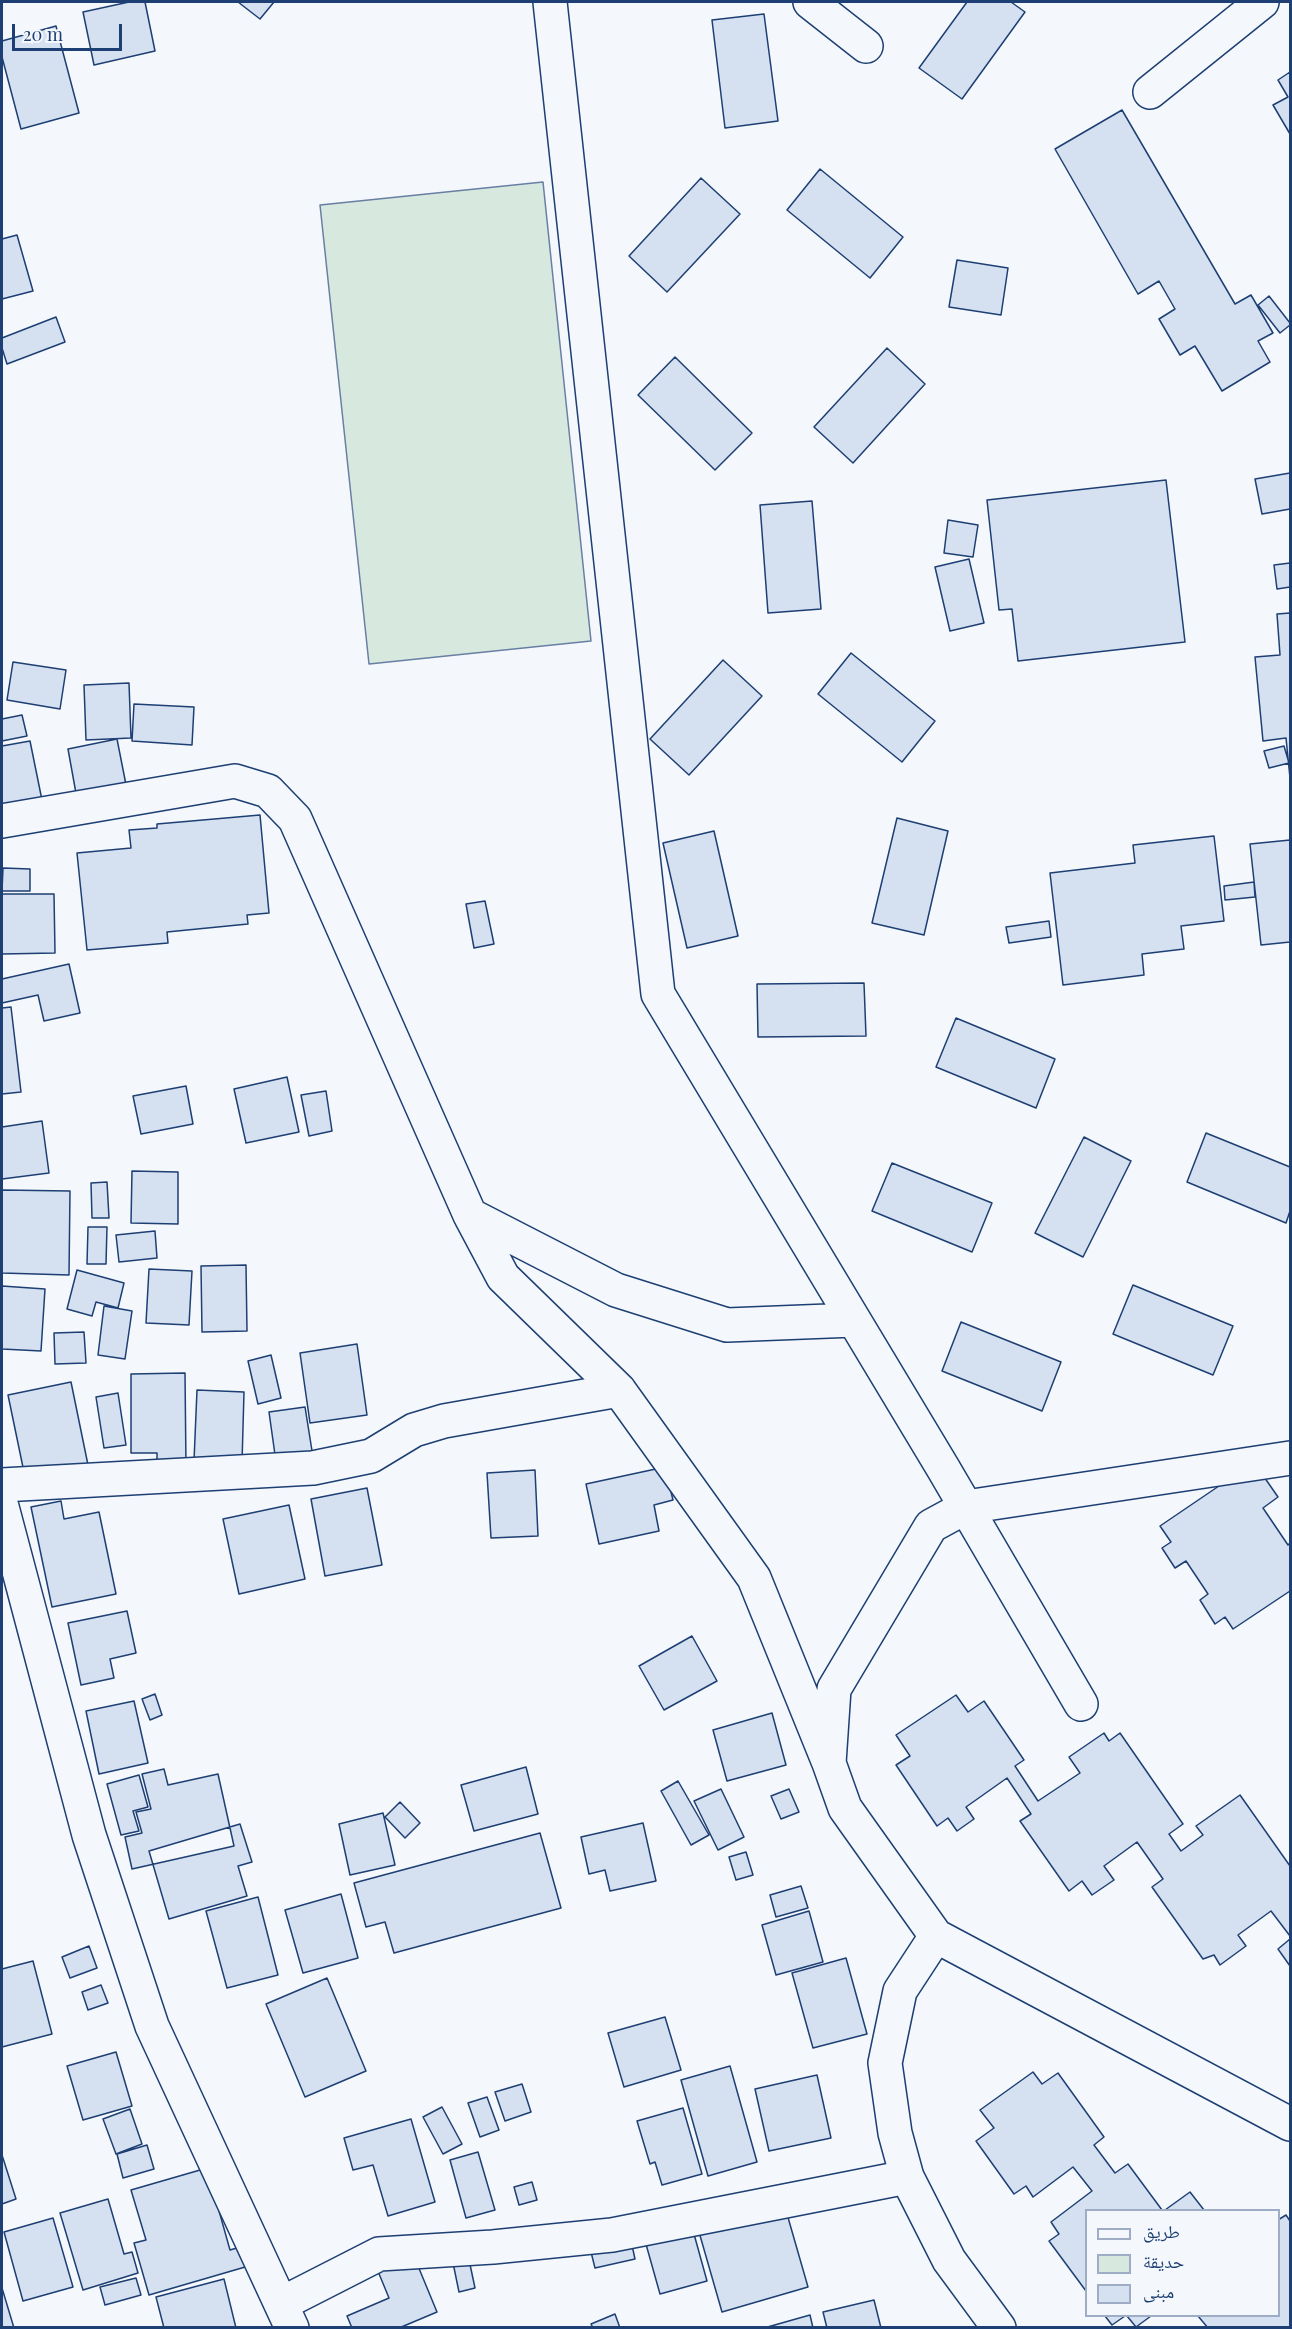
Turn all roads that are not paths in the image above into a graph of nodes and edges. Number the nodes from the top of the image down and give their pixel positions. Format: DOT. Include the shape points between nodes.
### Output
graph roads {
  1 [pos="550,2"];
  2 [pos="810,2"];
  3 [pos="1262,2"];
  4 [pos="866,46"];
  5 [pos="1150,92"];
  6 [pos="2,820"];
  7 [pos="470,1215"];
  8 [pos="854,1320"];
  9 [pos="619,1390"];
  10 [pos="1290,1458"];
  11 [pos="943,1468"];
  12 [pos="2,1485"];
  13 [pos="2,1507"];
  14 [pos="966,1507"];
  15 [pos="931,1526"];
  16 [pos="1081,1704"];
  17 [pos="829,1762"];
  18 [pos="936,1936"];
  19 [pos="1290,2124"];
  20 [pos="907,2177"];
  21 [pos="286,2316"];
  22 [pos="999,2328"];
  1 -- 8 [label="street" via="658,994"];
  2 -- 4 [label="street"];
  3 -- 5 [label="street"];
  6 -- 7 [label="street" via="235,781 268,791 295,819"];
  7 -- 8 [label="street" via="616,1290 727,1324"];
  7 -- 9 [label="street" via="503,1277"];
  8 -- 11 [label="street"];
  9 -- 12 [label="street" via="444,1421 414,1430 371,1456 313,1468"];
  9 -- 17 [label="street" via="753,1578"];
  10 -- 14 [label="street"];
  11 -- 14 [label="street"];
  11 -- 15 [label="street"];
  13 -- 21 [label="street" via="89,1835 153,2026"];
  14 -- 15 [label="street"];
  14 -- 16 [label="street"];
  15 -- 17 [label="street" via="834,1689"];
  17 -- 18 [label="street" via="845,1808"];
  18 -- 19 [label="street"];
  18 -- 20 [label="street" via="900,1991 885,2063 895,2133"];
  20 -- 21 [label="street" via="612,2235 379,2254"];
  20 -- 22 [label="street" via="949,2260"];
}
